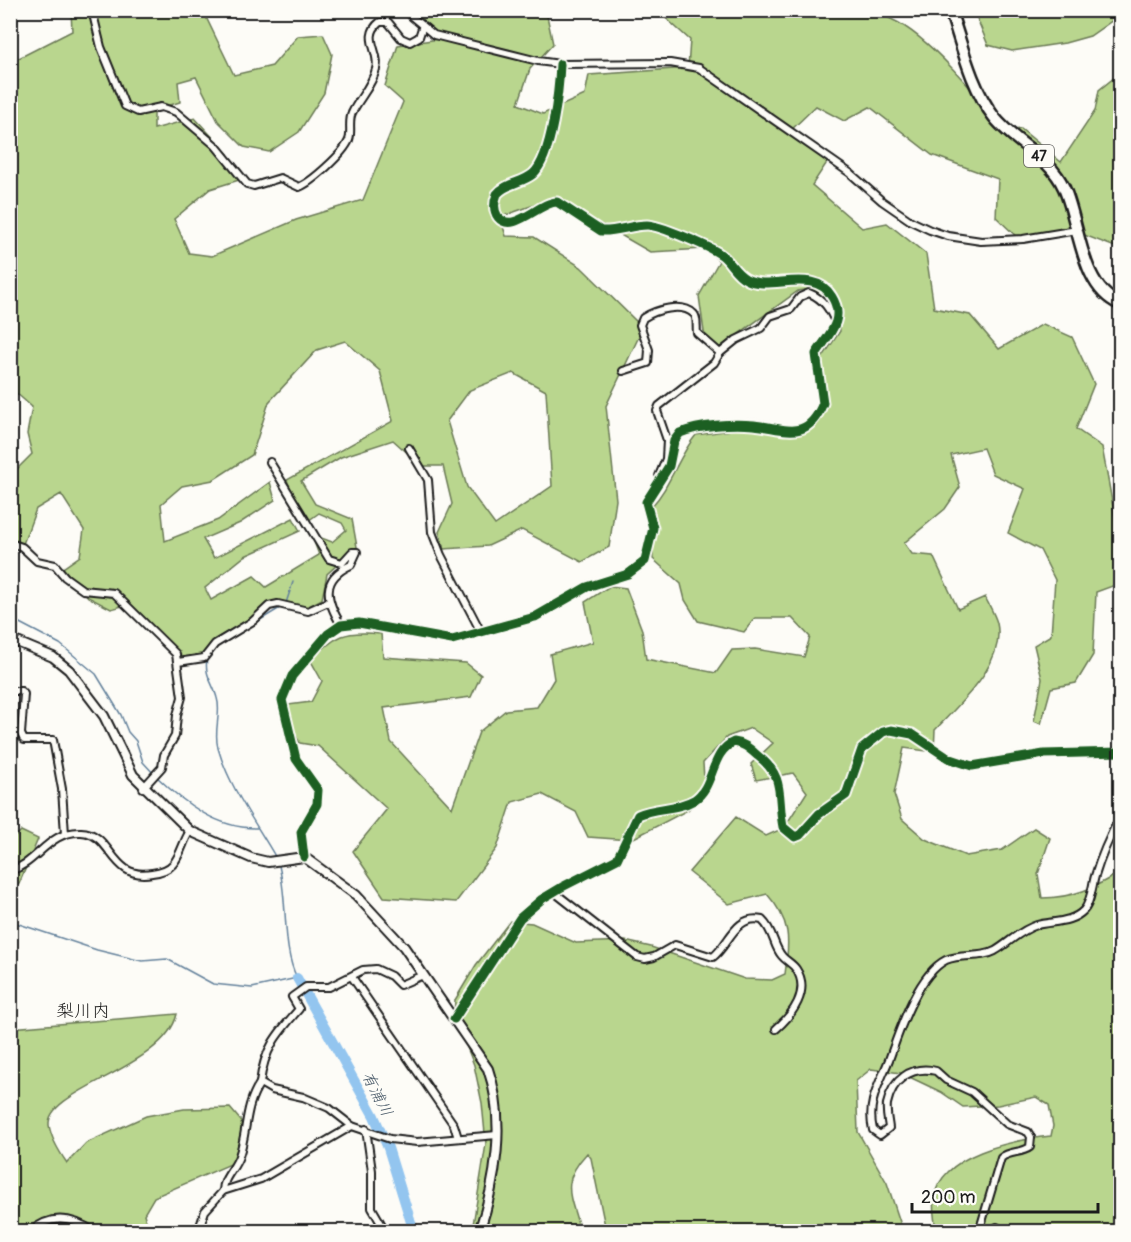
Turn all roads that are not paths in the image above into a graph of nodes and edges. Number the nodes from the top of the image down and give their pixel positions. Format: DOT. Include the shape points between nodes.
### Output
graph roads {
  1 [pos="92,10"];
  2 [pos="404,10"];
  3 [pos="950,10"];
  4 [pos="422,28"];
  5 [pos="560,64"];
  6 [pos="1077,229"];
  7 [pos="1120,304"];
  8 [pos="836,324"];
  9 [pos="720,353"];
  10 [pos="623,371"];
  11 [pos="409,448"];
  12 [pos="270,462"];
  13 [pos="660,481"];
  14 [pos="10,543"];
  15 [pos="330,604"];
  16 [pos="341,625"];
  17 [pos="481,632"];
  18 [pos="10,639"];
  19 [pos="178,662"];
  20 [pos="10,691"];
  21 [pos="1120,752"];
  22 [pos="147,783"];
  23 [pos="1120,818"];
  24 [pos="190,831"];
  25 [pos="65,834"];
  26 [pos="304,857"];
  27 [pos="10,871"];
  28 [pos="554,892"];
  29 [pos="423,975"];
  30 [pos="352,977"];
  31 [pos="454,1019"];
  32 [pos="776,1029"];
  33 [pos="260,1083"];
  34 [pos="352,1126"];
  35 [pos="366,1130"];
  36 [pos="497,1135"];
  37 [pos="458,1138"];
  38 [pos="224,1191"];
  39 [pos="30,1232"];
  40 [pos="95,1232"];
  41 [pos="198,1232"];
  42 [pos="386,1232"];
  43 [pos="479,1232"];
  44 [pos="979,1232"];
  45 [pos="989,1232"];
  46 [pos="1000,1232"];
  1 -- 4 [label="street" via="101,47 125,106 138,112 161,108 176,112 216,146 247,184 254,186 279,178 299,187 328,165 347,144 351,114 376,70 372,31 380,22 388,22 401,38 410,42 419,38"];
  2 -- 4 [label="street"];
  3 -- 6 [label="main road, 47" via="988,107 1000,123 1056,172"];
  4 -- 5 [label="street" via="472,46"];
  5 -- 6 [label="street" via="670,63 699,68 850,173 911,221 948,236 981,241 1023,239"];
  5 -- 8 [label="street" via="552,125 541,163 527,178 496,194 499,217 510,223 518,222 542,205 558,202 601,231 658,226 718,253 746,280 821,285 836,304"];
  6 -- 7 [label="main road, 47" via="1093,280 1103,294"];
  8 -- 9 [label="street" via="830,310 818,297 809,294 800,297 791,309 770,316 761,328"];
  8 -- 13 [label="street" via="816,354 823,403 809,425 794,432 749,425 685,431 676,437 669,466"];
  9 -- 10 [label="street" via="697,333 693,312 673,307 643,318 640,325 649,350 648,363"];
  9 -- 13 [label="street" via="714,363 659,406 657,411 667,440"];
  11 -- 17 [label="street" via="428,480 432,532 441,555"];
  12 -- 15 [label="street" via="329,559 342,563 357,552 351,565 341,570 327,590"];
  13 -- 17 [label="street" via="646,502 653,528 649,554 639,567 587,586 535,617"];
  14 -- 19 [label="street" via="22,547 37,561 55,565 83,590 114,593 165,641"];
  15 -- 16 [label="street"];
  15 -- 19 [label="street" via="308,611 278,604 269,606 204,658"];
  16 -- 17 [label="street" via="359,623 452,640"];
  16 -- 26 [label="street" via="309,655 285,688 282,700 296,759 318,790 317,804 301,832"];
  18 -- 22 [label="street" via="53,657 69,670 104,716 133,775"];
  19 -- 22 [label="street" via="182,697 175,736 162,767"];
  20 -- 25 [label="street" via="24,694 24,740 53,740"];
  21 -- 28 [label="street" via="1044,754 972,766 948,758 912,734 883,732 859,754 846,795 795,837 783,827 774,771 742,743 734,742 719,756 705,788 694,800 638,815 617,859"];
  22 -- 24 [label="street"];
  23 -- 44 [label="street" via="1104,850 1088,904 1080,913 1037,925 986,954 954,958 939,965 901,1022 873,1094 871,1123 880,1135 889,1128 887,1104 901,1077 928,1069 972,1092 1007,1124 1028,1132 1030,1147 1001,1158"];
  24 -- 25 [label="street" via="171,867 144,875 122,868 90,833"];
  24 -- 26 [label="street" via="250,858 268,862"];
  25 -- 27 [label="street" via="43,847 31,862"];
  26 -- 29 [label="street" via="356,895 385,924"];
  28 -- 31 [label="street" via="515,924"];
  28 -- 32 [label="street" via="637,957 645,959 675,945 713,957 735,929 752,919 762,920 774,934 782,956 795,967 801,983 796,1009"];
  29 -- 30 [label="street" via="403,985 376,969 363,970"];
  29 -- 31 [label="street"];
  30 -- 33 [label="street" via="329,987 299,990 292,997 299,1009 264,1057"];
  30 -- 37 [label="street" via="454,1125"];
  31 -- 36 [label="street" via="488,1070 494,1086"];
  33 -- 34 [label="street" via="329,1108"];
  33 -- 38 [label="street" via="249,1102 239,1156 223,1183"];
  34 -- 35 [label="street"];
  34 -- 38 [label="street" via="261,1179"];
  35 -- 37 [label="street" via="406,1141"];
  35 -- 42 [label="street" via="372,1208"];
  36 -- 37 [label="street"];
  36 -- 43 [label="street" via="490,1194"];
  38 -- 41 [label="street" via="205,1211"];
  39 -- 40 [label="street" via="48,1221 66,1218"];
  45 -- 46 [label="street" via="997,1227"];
}
